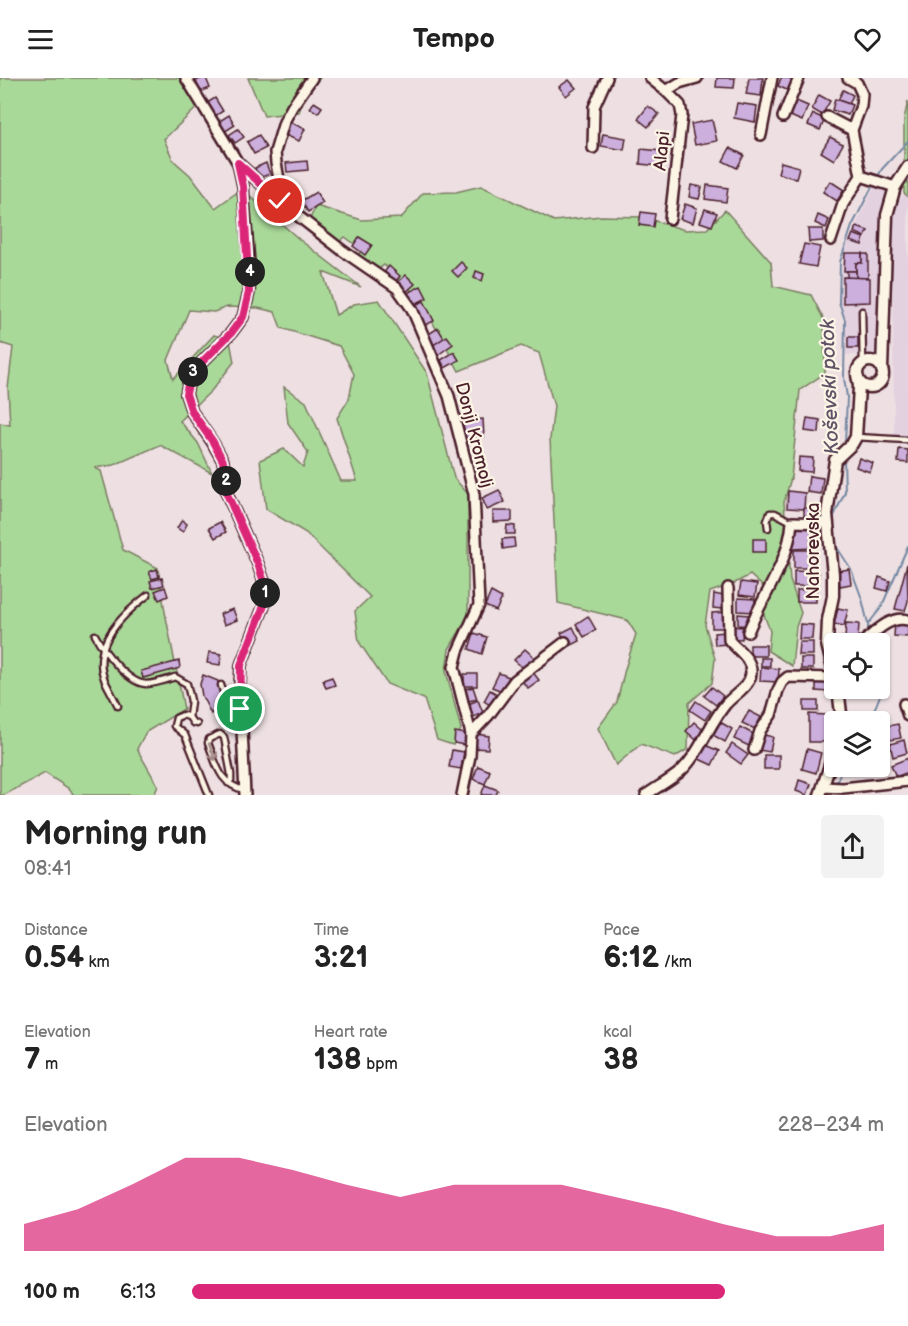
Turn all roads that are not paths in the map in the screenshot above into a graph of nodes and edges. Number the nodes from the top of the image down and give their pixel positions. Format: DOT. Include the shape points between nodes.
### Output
graph roads {
  1 [pos="186,78"];
  2 [pos="312,78"];
  3 [pos="607,78"];
  4 [pos="650,78"];
  5 [pos="698,78"];
  6 [pos="772,78"];
  7 [pos="799,78"];
  8 [pos="848,78"];
  9 [pos="666,91"];
  10 [pos="783,117"];
  11 [pos="827,117"];
  12 [pos="852,130"];
  13 [pos="761,135"];
  14 [pos="593,148"];
  15 [pos="238,163"];
  16 [pos="908,167"];
  17 [pos="861,176"];
  18 [pos="895,187"];
  19 [pos="280,201"];
  20 [pos="670,219"];
  21 [pos="831,240"];
  22 [pos="862,312"];
  23 [pos="883,353"];
  24 [pos="868,363"];
  25 [pos="882,370"];
  26 [pos="858,378"];
  27 [pos="871,387"];
  28 [pos="859,394"];
  29 [pos="856,437"];
  30 [pos="908,440"];
  31 [pos="792,522"];
  32 [pos="827,523"];
  33 [pos="768,528"];
  34 [pos="728,588"];
  35 [pos="148,595"];
  36 [pos="907,616"];
  37 [pos="748,632"];
  38 [pos="827,633"];
  39 [pos="873,633"];
  40 [pos="95,635"];
  41 [pos="565,642"];
  42 [pos="102,648"];
  43 [pos="824,672"];
  44 [pos="221,685"];
  45 [pos="904,704"];
  46 [pos="118,706"];
  47 [pos="240,709"];
  48 [pos="908,716"];
  49 [pos="189,717"];
  50 [pos="197,724"];
  51 [pos="471,734"];
  52 [pos="754,750"];
  53 [pos="908,781"];
  54 [pos="228,783"];
  55 [pos="824,790"];
  56 [pos="245,793"];
  57 [pos="209,795"];
  58 [pos="462,795"];
  59 [pos="646,795"];
  1 -- 15 [label="street"];
  2 -- 19 [label="street" via="284,122 276,152"];
  3 -- 14 [label="street" via="594,107"];
  4 -- 9 [label="street, Alapi"];
  5 -- 9 [label="street"];
  6 -- 13 [label="street"];
  7 -- 10 [label="street"];
  8 -- 12 [label="street" via="857,83 862,93"];
  9 -- 20 [label="street, Alapi" via="680,105 682,115"];
  11 -- 12 [label="street"];
  12 -- 17 [label="street"];
  15 -- 19 [label="street, Donji Kromolj"];
  15 -- 47 [label="street" via="243,186 249,292 243,317 195,369 186,394 192,412 223,461 227,494 266,588 265,603 241,665"];
  16 -- 18 [label="street"];
  17 -- 18 [label="street"];
  17 -- 21 [label="street" via="843,204"];
  18 -- 23 [label="street" via="885,233"];
  19 -- 51 [label="street, Donji Kromolj" via="397,288 412,309 449,396 474,494 479,605 454,667"];
  22 -- 24 [label="lane"];
  23 -- 24 [label="street"];
  23 -- 25 [label="street"];
  24 -- 25 [label="street"];
  24 -- 26 [label="street" via="858,369"];
  25 -- 27 [label="street" via="881,380"];
  26 -- 27 [label="street" via="864,386"];
  26 -- 28 [label="street"];
  27 -- 28 [label="street"];
  28 -- 29 [label="street"];
  29 -- 30 [label="lane"];
  29 -- 32 [label="street, Nahorevska" via="833,465"];
  31 -- 32 [label="street"];
  31 -- 33 [label="lane" via="770,513"];
  31 -- 37 [label="street" via="787,549"];
  32 -- 38 [label="street, Nahorevska" via="833,574"];
  34 -- 59 [label="street" via="729,640 748,660 749,683 726,703 692,759"];
  35 -- 42 [label="lane" via="128,610"];
  36 -- 39 [label="street"];
  40 -- 42 [label="lane"];
  41 -- 51 [label="street" via="515,680"];
  42 -- 46 [label="lane" via="105,680"];
  42 -- 49 [label="lane" via="142,683 175,677 187,684"];
  43 -- 52 [label="street" via="788,677 782,682"];
  44 -- 47 [label="lane" via="226,701"];
  45 -- 48 [label="street"];
  47 -- 56 [label="street"];
  49 -- 50 [label="lane"];
  49 -- 57 [label="lane" via="178,716 174,726 185,735"];
  51 -- 58 [label="street, Donji Kromolj"];
  53 -- 55 [label="street"];
  54 -- 54 [label="lane, one-way" via="231,774 224,737 220,734 208,743 222,779"];
  54 -- 56 [label="lane"];
}
